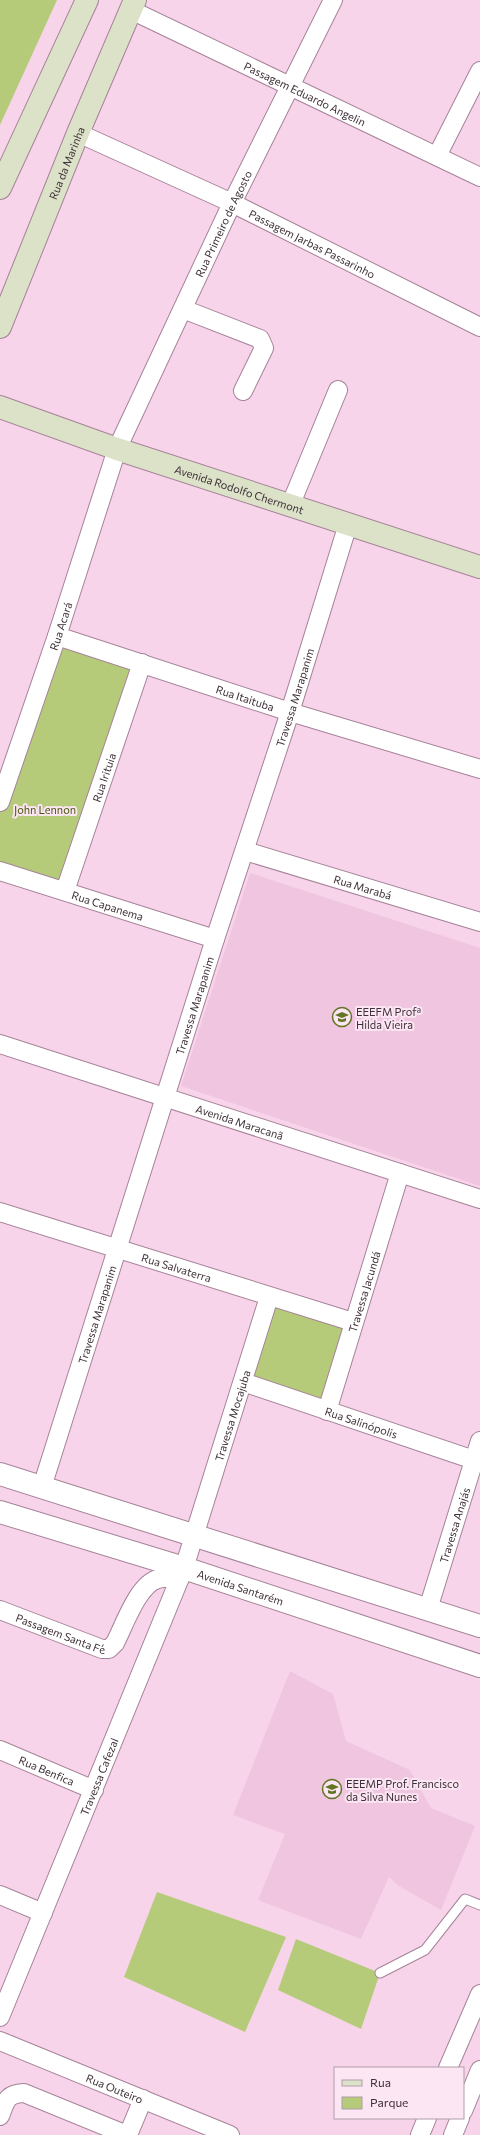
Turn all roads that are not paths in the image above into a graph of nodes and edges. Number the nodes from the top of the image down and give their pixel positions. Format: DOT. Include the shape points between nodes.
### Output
graph roads {
  1 [pos="87,0"];
  2 [pos="333,0"];
  3 [pos="133,5"];
  4 [pos="480,71"];
  5 [pos="291,86"];
  6 [pos="78,133"];
  7 [pos="437,156"];
  8 [pos="480,177"];
  9 [pos="0,188"];
  10 [pos="232,203"];
  11 [pos="182,309"];
  12 [pos="0,327"];
  13 [pos="480,327"];
  14 [pos="338,390"];
  15 [pos="243,391"];
  16 [pos="0,407"];
  17 [pos="117,449"];
  18 [pos="290,506"];
  19 [pos="348,524"];
  20 [pos="480,567"];
  21 [pos="57,636"];
  22 [pos="142,663"];
  23 [pos="290,712"];
  24 [pos="480,769"];
  25 [pos="0,802"];
  26 [pos="245,851"];
  27 [pos="0,871"];
  28 [pos="65,891"];
  29 [pos="480,922"];
  30 [pos="215,939"];
  31 [pos="0,1044"];
  32 [pos="165,1098"];
  33 [pos="400,1173"];
  34 [pos="480,1199"];
  35 [pos="0,1212"];
  36 [pos="117,1249"];
  37 [pos="269,1297"];
  38 [pos="353,1322"];
  39 [pos="243,1382"];
  40 [pos="327,1411"];
  41 [pos="480,1441"];
  42 [pos="477,1461"];
  43 [pos="0,1474"];
  44 [pos="42,1487"];
  45 [pos="0,1512"];
  46 [pos="194,1535"];
  47 [pos="182,1573"];
  48 [pos="0,1610"];
  49 [pos="428,1610"];
  50 [pos="480,1626"];
  51 [pos="480,1666"];
  52 [pos="0,1750"];
  53 [pos="94,1790"];
  54 [pos="0,1895"];
  55 [pos="480,1905"];
  56 [pos="43,1913"];
  57 [pos="380,1973"];
  58 [pos="480,1994"];
  59 [pos="0,2017"];
  60 [pos="0,2040"];
  61 [pos="448,2067"];
  62 [pos="480,2070"];
  63 [pos="476,2089"];
  64 [pos="143,2099"];
  65 [pos="464,2109"];
  66 [pos="0,2116"];
  67 [pos="427,2119"];
  68 [pos="460,2119"];
  69 [pos="128,2135"];
  70 [pos="230,2135"];
  71 [pos="420,2135"];
  72 [pos="453,2135"];
  1 -- 9 [label="main road"];
  2 -- 5 [label="street, Rua Primeiro de Agosto"];
  3 -- 5 [label="street, Passagem Eduardo Angelin"];
  3 -- 6 [label="main road, Rua da Marinha"];
  4 -- 7 [label="street"];
  5 -- 7 [label="street, Passagem Eduardo Angelin"];
  5 -- 10 [label="street, Rua Primeiro de Agosto"];
  6 -- 10 [label="street, Passagem Jarbas Passarinho"];
  6 -- 12 [label="main road, Rua da Marinha"];
  7 -- 8 [label="street, Passagem Eduardo Angelin"];
  10 -- 11 [label="street, Rua Primeiro de Agosto"];
  10 -- 13 [label="street, Passagem Jarbas Passarinho"];
  11 -- 15 [label="street" via="260,339 264,348"];
  11 -- 17 [label="street, Rua Primeiro de Agosto"];
  14 -- 18 [label="street"];
  16 -- 17 [label="main road, Avenida Rodolfo Chermont"];
  17 -- 18 [label="main road, Avenida Rodolfo Chermont"];
  17 -- 21 [label="street, Rua Acará"];
  18 -- 19 [label="main road, Avenida Rodolfo Chermont"];
  19 -- 20 [label="main road, Avenida Rodolfo Chermont"];
  19 -- 23 [label="street, Travessa Marapanim"];
  21 -- 22 [label="street, Rua Itaituba"];
  21 -- 25 [label="street, Rua Acará"];
  22 -- 23 [label="street, Rua Itaituba"];
  22 -- 28 [label="street, Rua Irituia"];
  23 -- 24 [label="street, Rua Itaituba"];
  23 -- 26 [label="street, Travessa Marapanim"];
  26 -- 29 [label="street, Rua Marabá"];
  26 -- 30 [label="street, Travessa Marapanim"];
  27 -- 28 [label="street, Rua Capanema"];
  28 -- 30 [label="street, Rua Capanema"];
  30 -- 32 [label="street, Travessa Marapanim"];
  31 -- 32 [label="street, Avenida Maracanã"];
  32 -- 33 [label="street, Avenida Maracanã"];
  32 -- 36 [label="street, Travessa Marapanim"];
  33 -- 34 [label="street, Avenida Maracanã"];
  33 -- 38 [label="street, Travessa Jacundá"];
  35 -- 36 [label="street, Rua Salvaterra"];
  36 -- 37 [label="street, Rua Salvaterra"];
  36 -- 44 [label="street, Travessa Marapanim"];
  37 -- 38 [label="street, Rua Salvaterra"];
  37 -- 39 [label="street, Travessa Mocajuba"];
  38 -- 40 [label="street, Travessa Jacundá"];
  39 -- 40 [label="street, Rua Salinópolis"];
  39 -- 46 [label="street, Travessa Mocajuba"];
  40 -- 42 [label="street, Rua Salinópolis"];
  41 -- 42 [label="street, Travessa Anajás"];
  42 -- 49 [label="street, Travessa Anajás"];
  43 -- 44 [label="street"];
  44 -- 46 [label="street"];
  45 -- 47 [label="street, Avenida Santarém"];
  46 -- 47 [label="street, Travessa Cafezal"];
  46 -- 49 [label="street"];
  47 -- 48 [label="street, Passagem Santa Fé" via="148,1584 139,1595 115,1643 109,1649 102,1650"];
  47 -- 51 [label="street, Avenida Santarém"];
  47 -- 53 [label="street, Travessa Cafezal"];
  49 -- 50 [label="street"];
  52 -- 53 [label="street, Rua Benfica"];
  53 -- 56 [label="street, Travessa Cafezal"];
  54 -- 56 [label="street"];
  55 -- 57 [label="lane" via="465,1899 425,1950"];
  56 -- 59 [label="street, Travessa Cafezal"];
  58 -- 61 [label="street"];
  60 -- 64 [label="street, Rua Outeiro"];
  62 -- 63 [label="street"];
  63 -- 65 [label="street"];
  64 -- 69 [label="street"];
  64 -- 70 [label="street, Rua Outeiro"];
  66 -- 69 [label="street" via="7,2099 14,2093 24,2093"];
  67 -- 71 [label="street"];
  68 -- 72 [label="street"];
}
